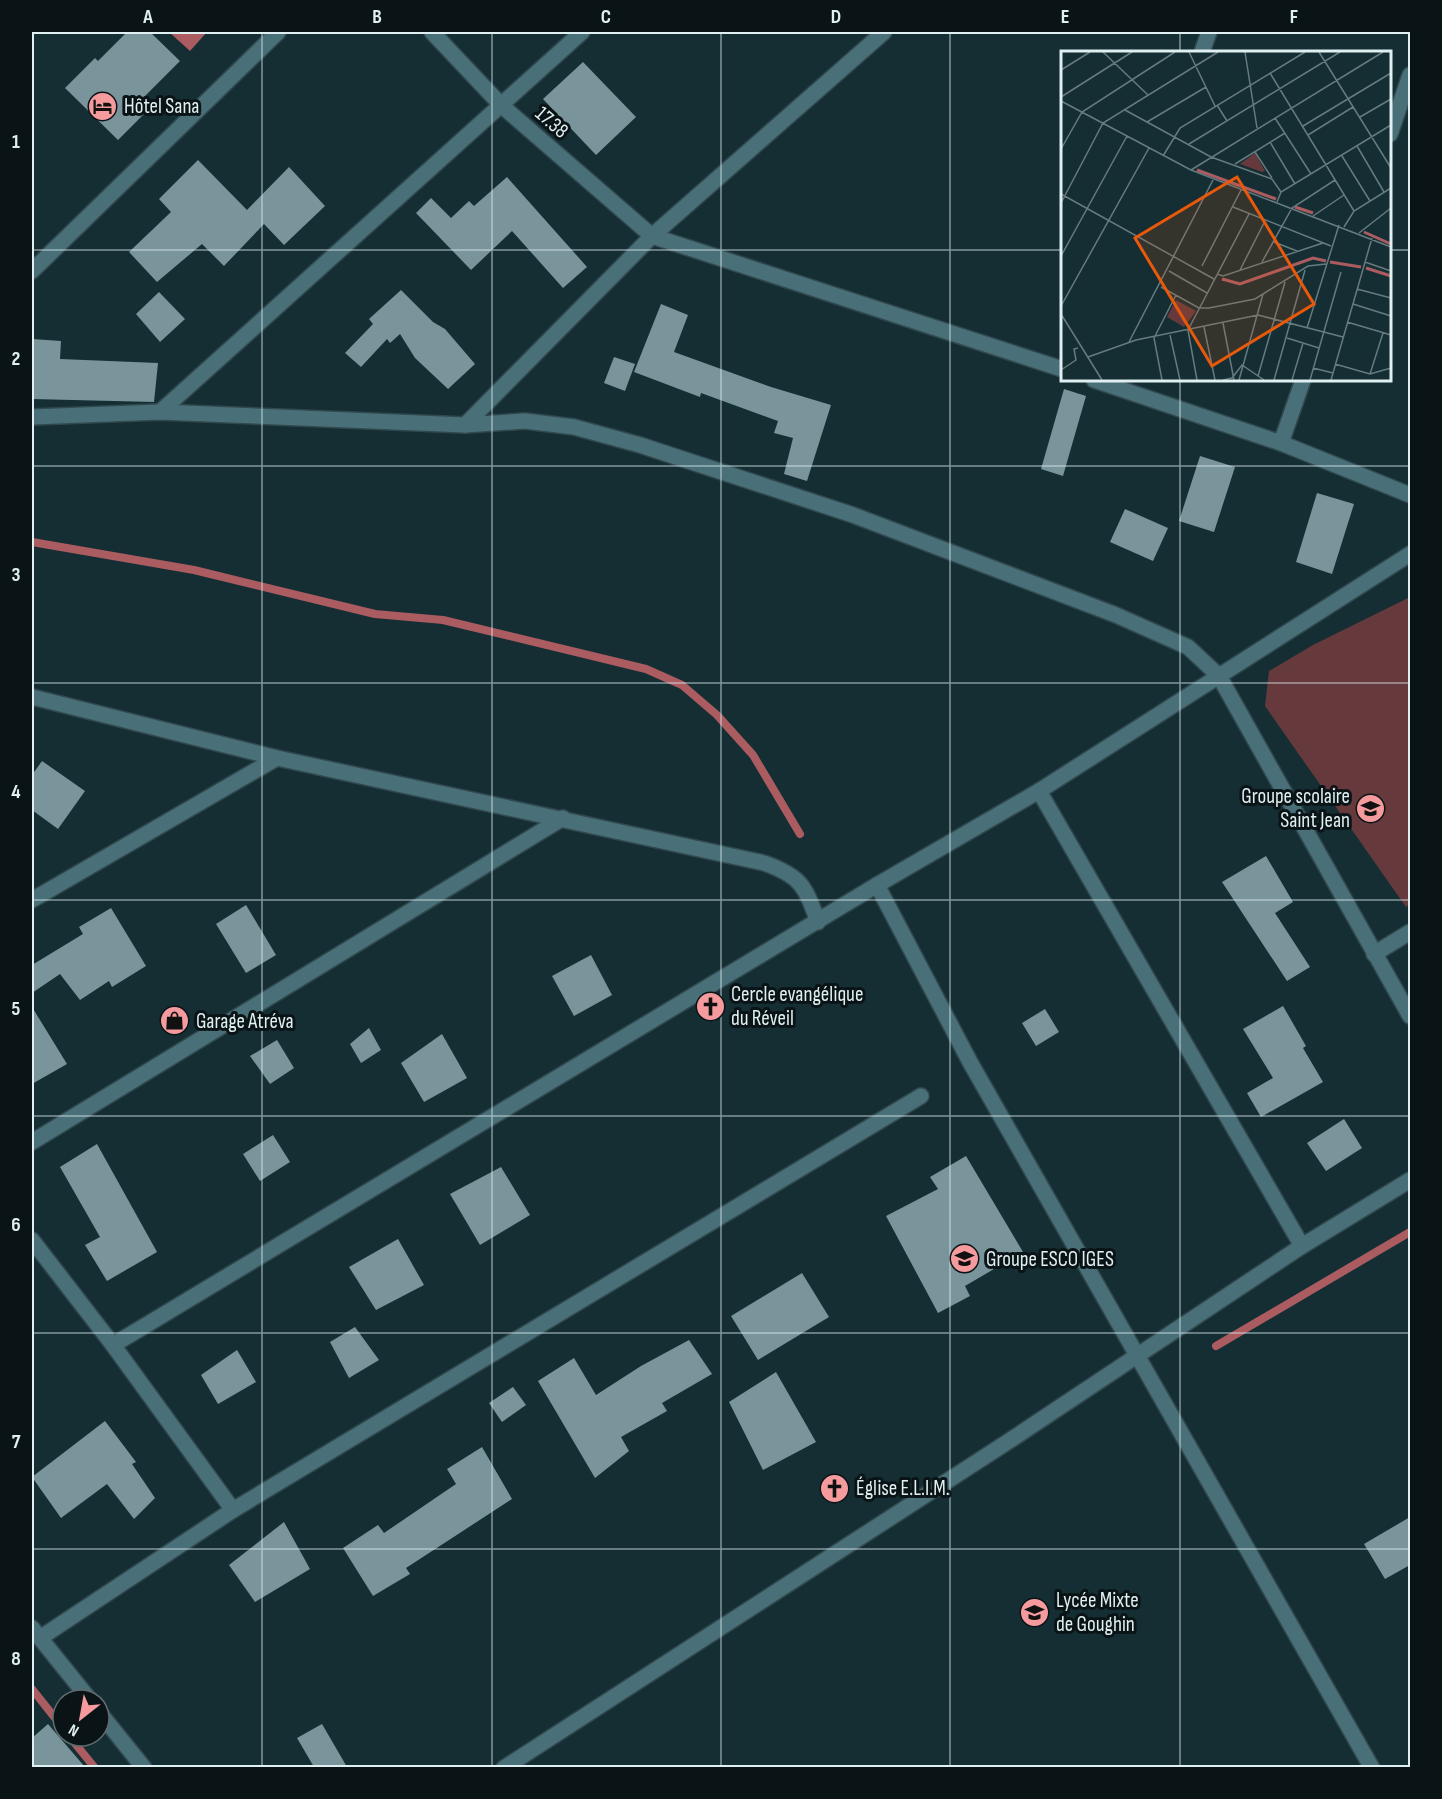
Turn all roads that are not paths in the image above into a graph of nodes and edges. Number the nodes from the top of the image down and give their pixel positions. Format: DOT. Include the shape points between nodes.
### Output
graph roads {
  1 [pos="278,32"];
  2 [pos="432,32"];
  3 [pos="582,32"];
  4 [pos="884,32"];
  5 [pos="1209,32"];
  6 [pos="1202,51"];
  7 [pos="1410,75"];
  8 [pos="502,106"];
  9 [pos="1391,128"];
  10 [pos="651,236"];
  11 [pos="32,271"];
  12 [pos="1061,369"];
  13 [pos="1097,381"];
  14 [pos="1303,381"];
  15 [pos="160,412"];
  16 [pos="32,417"];
  17 [pos="465,425"];
  18 [pos="1281,443"];
  19 [pos="1410,495"];
  20 [pos="1410,554"];
  21 [pos="1219,676"];
  22 [pos="32,697"];
  23 [pos="277,758"];
  24 [pos="1039,791"];
  25 [pos="563,818"];
  26 [pos="874,886"];
  27 [pos="32,900"];
  28 [pos="818,922"];
  29 [pos="1410,932"];
  30 [pos="1374,954"];
  31 [pos="1410,1016"];
  32 [pos="921,1096"];
  33 [pos="32,1142"];
  34 [pos="1410,1180"];
  35 [pos="32,1239"];
  36 [pos="1302,1246"];
  37 [pos="113,1345"];
  38 [pos="1136,1354"];
  39 [pos="232,1510"];
  40 [pos="36,1633"];
  41 [pos="80,1688"];
  42 [pos="111,1727"];
  43 [pos="144,1767"];
  44 [pos="504,1767"];
  45 [pos="1372,1767"];
  1 -- 11 [label="street"];
  2 -- 8 [label="street, 17.38"];
  3 -- 8 [label="street"];
  4 -- 10 [label="street"];
  5 -- 6 [label="street"];
  7 -- 9 [label="street"];
  8 -- 10 [label="street, 17.38"];
  8 -- 15 [label="street"];
  10 -- 12 [label="street"];
  10 -- 17 [label="street"];
  13 -- 18 [label="street"];
  14 -- 18 [label="street"];
  15 -- 16 [label="street"];
  15 -- 17 [label="street"];
  17 -- 21 [label="street" via="525,421 574,427 853,515 1116,615 1188,647"];
  18 -- 19 [label="street"];
  20 -- 21 [label="street"];
  21 -- 24 [label="street"];
  21 -- 30 [label="street"];
  22 -- 23 [label="street"];
  23 -- 25 [label="street"];
  23 -- 27 [label="street"];
  24 -- 26 [label="street"];
  24 -- 36 [label="street"];
  25 -- 28 [label="street" via="781,869 806,888"];
  25 -- 33 [label="street"];
  26 -- 28 [label="street"];
  26 -- 38 [label="street"];
  28 -- 37 [label="street"];
  29 -- 30 [label="street"];
  30 -- 31 [label="street"];
  32 -- 39 [label="street"];
  34 -- 36 [label="street"];
  35 -- 37 [label="street"];
  36 -- 38 [label="street"];
  37 -- 39 [label="street"];
  38 -- 44 [label="street" via="1009,1441"];
  38 -- 45 [label="street"];
  39 -- 40 [label="street"];
  40 -- 41 [label="street"];
  42 -- 43 [label="street"];
}
